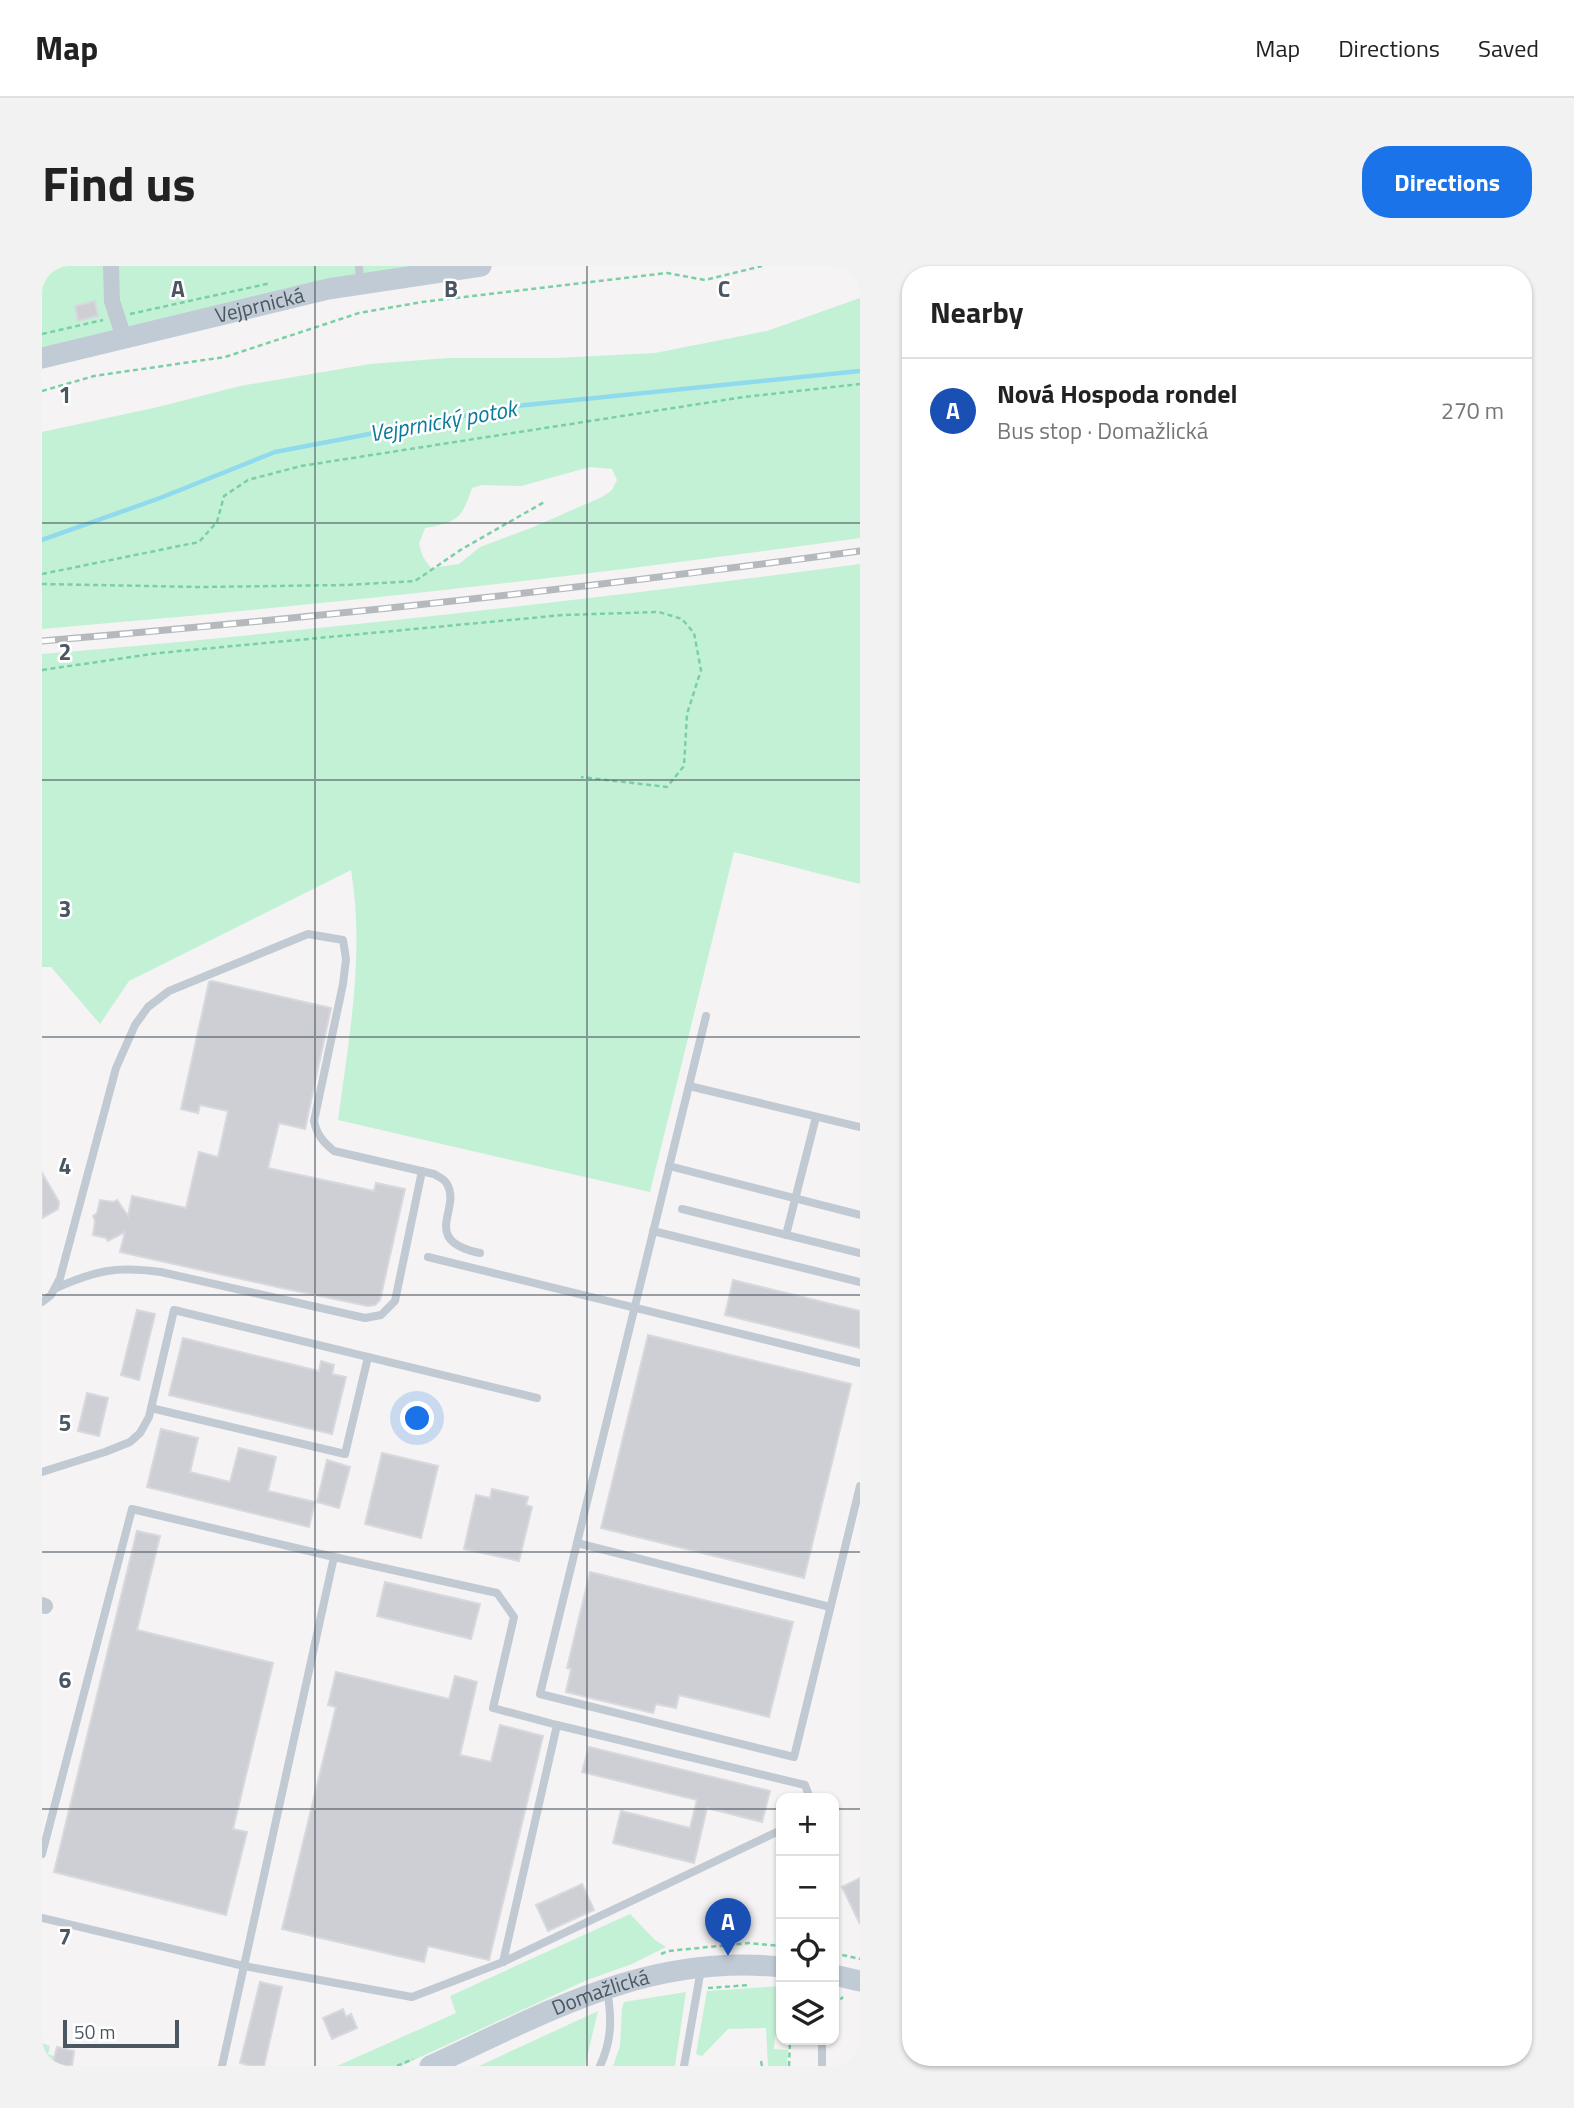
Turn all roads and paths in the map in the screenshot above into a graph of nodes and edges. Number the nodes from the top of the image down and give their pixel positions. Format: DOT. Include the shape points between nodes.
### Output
graph roads {
  1 [pos="111,266"];
  2 [pos="481,266"];
  3 [pos="762,266"];
  4 [pos="359,275"];
  5 [pos="278,281"];
  6 [pos="117,317"];
  7 [pos="42,334"];
  8 [pos="124,338"];
  9 [pos="42,358"];
  10 [pos="860,384"];
  11 [pos="42,391"];
  12 [pos="546,501"];
  13 [pos="42,574"];
  14 [pos="42,584"];
  15 [pos="42,670"];
  16 [pos="581,777"];
  17 [pos="706,1016"];
  18 [pos="689,1086"];
  19 [pos="816,1116"];
  20 [pos="860,1127"];
  21 [pos="669,1166"];
  22 [pos="422,1171"];
  23 [pos="796,1199"];
  24 [pos="682,1209"];
  25 [pos="860,1215"];
  26 [pos="653,1231"];
  27 [pos="786,1235"];
  28 [pos="480,1253"];
  29 [pos="860,1253"];
  30 [pos="428,1257"];
  31 [pos="860,1282"];
  32 [pos="56,1288"];
  33 [pos="42,1302"];
  34 [pos="635,1308"];
  35 [pos="368,1357"];
  36 [pos="860,1363"];
  37 [pos="537,1398"];
  38 [pos="151,1408"];
  39 [pos="42,1472"];
  40 [pos="860,1486"];
  41 [pos="858,1501"];
  42 [pos="577,1543"];
  43 [pos="334,1557"];
  44 [pos="830,1607"];
  45 [pos="557,1725"];
  46 [pos="808,1793"];
  47 [pos="776,1832"];
  48 [pos="42,1854"];
  49 [pos="42,1918"];
  50 [pos="839,1954"];
  51 [pos="860,1959"];
  52 [pos="503,1962"];
  53 [pos="244,1966"];
  54 [pos="701,1966"];
  55 [pos="776,1967"];
  56 [pos="606,1987"];
  57 [pos="853,1988"];
  58 [pos="839,2001"];
  59 [pos="790,2045"];
  60 [pos="822,2045"];
  61 [pos="222,2066"];
  62 [pos="430,2066"];
  63 [pos="600,2066"];
  64 [pos="684,2066"];
  65 [pos="789,2066"];
  66 [pos="822,2066"];
  1 -- 6 [label="street"];
  2 -- 4 [label="main road, Vejprnická"];
  3 -- 11 [label="path" via="705,280 667,273 422,302 359,313 225,357 94,376"];
  4 -- 8 [label="main road, Vejprnická" via="328,289"];
  5 -- 6 [label="path"];
  6 -- 7 [label="path"];
  6 -- 8 [label="street"];
  8 -- 9 [label="main road, Vejprnická"];
  10 -- 13 [label="path" via="744,397 301,466 248,480 224,496 217,522 199,542"];
  12 -- 14 [label="path" via="415,581 201,587"];
  15 -- 16 [label="path" via="159,653 563,615 659,612 682,619 694,633 701,670 687,714 684,766 667,787"];
  17 -- 18 [label="lane"];
  18 -- 19 [label="lane"];
  18 -- 21 [label="lane"];
  19 -- 20 [label="lane"];
  19 -- 23 [label="lane"];
  21 -- 23 [label="lane"];
  21 -- 26 [label="lane"];
  22 -- 28 [label="lane" via="446,1181 449,1187 447,1231 454,1243"];
  22 -- 32 [label="lane" via="395,1301 381,1315 365,1318 129,1267 88,1274"];
  22 -- 32 [label="lane" via="334,1151 316,1131 314,1121 346,959 342,940 308,934 169,991 148,1007 135,1025 116,1068"];
  23 -- 25 [label="lane"];
  23 -- 27 [label="lane"];
  24 -- 27 [label="lane"];
  26 -- 31 [label="lane"];
  26 -- 34 [label="lane"];
  27 -- 29 [label="lane"];
  30 -- 34 [label="lane"];
  32 -- 33 [label="lane"];
  34 -- 36 [label="lane"];
  34 -- 42 [label="lane"];
  35 -- 37 [label="lane"];
  35 -- 38 [label="lane" via="345,1454"];
  35 -- 38 [label="lane" via="174,1310"];
  38 -- 39 [label="lane" via="140,1433 130,1442"];
  40 -- 41 [label="lane"];
  41 -- 44 [label="lane"];
  42 -- 44 [label="lane"];
  42 -- 44 [label="lane" via="540,1694 794,1756"];
  43 -- 45 [label="lane" via="497,1593 514,1617 493,1708"];
  43 -- 48 [label="lane" via="132,1509"];
  43 -- 53 [label="lane"];
  45 -- 46 [label="lane" via="805,1785"];
  45 -- 52 [label="lane"];
  47 -- 52 [label="lane"];
  49 -- 53 [label="lane"];
  50 -- 51 [label="path"];
  52 -- 53 [label="lane" via="412,1997"];
  53 -- 61 [label="lane"];
  54 -- 55 [label="main road, Domažlická"];
  54 -- 56 [label="main road, Domažlická"];
  54 -- 64 [label="lane"];
  56 -- 62 [label="main road, Domažlická"];
  56 -- 63 [label="lane" via="611,2035"];
  57 -- 58 [label="path"];
  59 -- 65 [label="path"];
  60 -- 66 [label="lane"];
}
